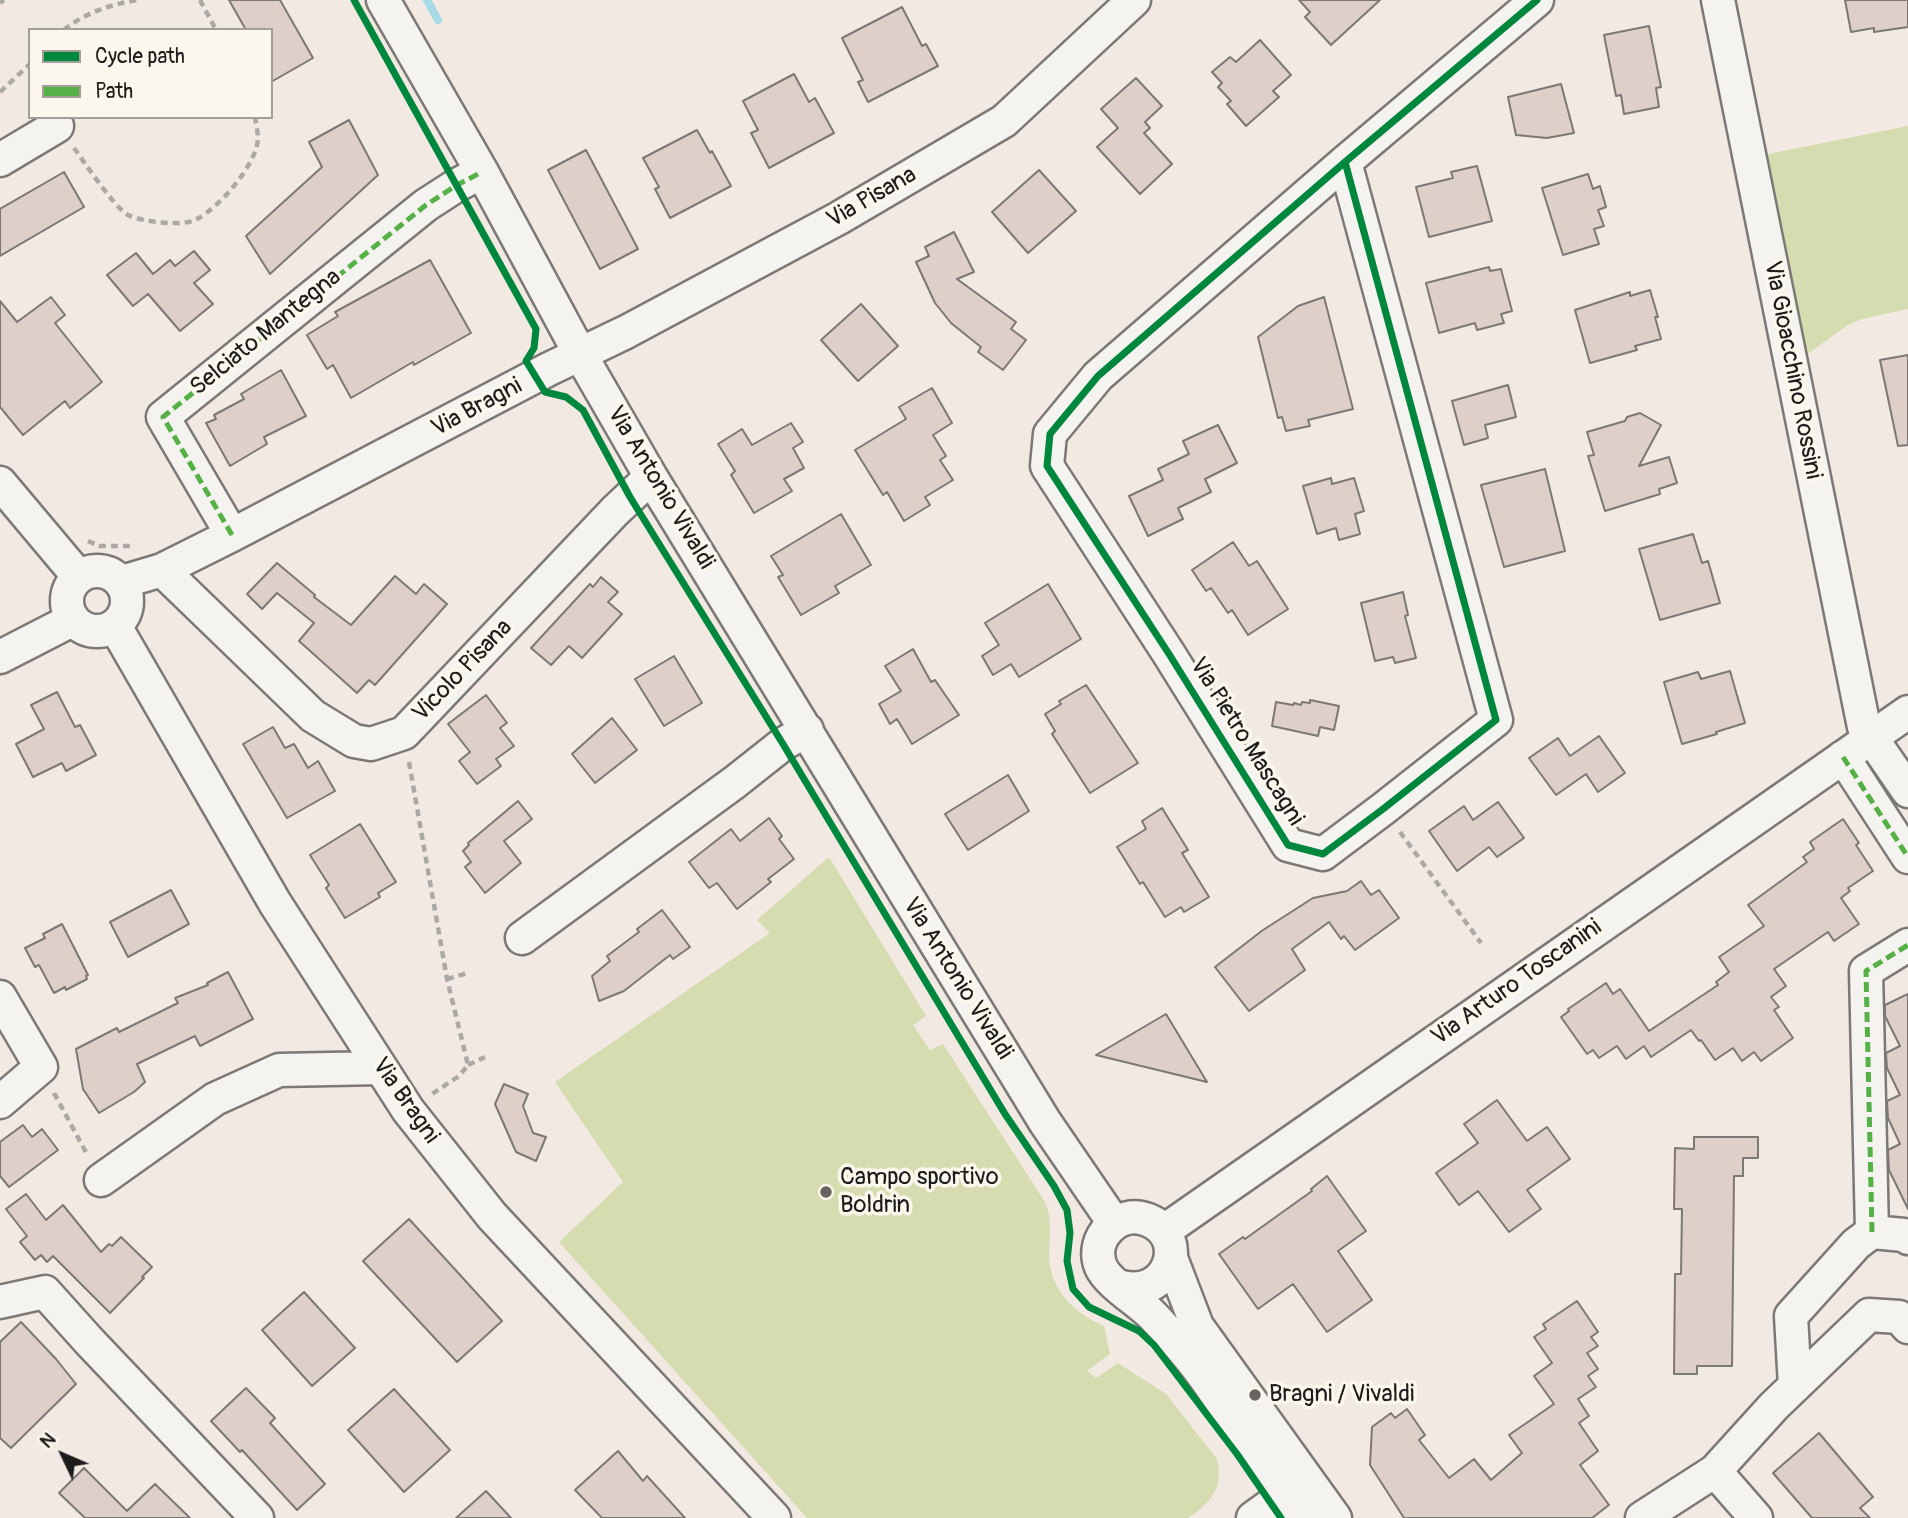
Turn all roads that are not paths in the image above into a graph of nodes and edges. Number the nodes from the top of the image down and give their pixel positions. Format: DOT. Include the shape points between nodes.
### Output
graph roads {
  1 [pos="383,0"];
  2 [pos="1134,0"];
  3 [pos="1537,0"];
  4 [pos="1718,0"];
  5 [pos="57,125"];
  6 [pos="0,160"];
  7 [pos="1345,162"];
  8 [pos="482,172"];
  9 [pos="580,354"];
  10 [pos="651,477"];
  11 [pos="0,483"];
  12 [pos="232,535"];
  13 [pos="162,570"];
  14 [pos="79,577"];
  15 [pos="122,582"];
  16 [pos="72,620"];
  17 [pos="115,626"];
  18 [pos="0,657"];
  19 [pos="1908,712"];
  20 [pos="807,730"];
  21 [pos="1872,738"];
  22 [pos="1843,757"];
  23 [pos="1908,791"];
  24 [pos="1908,857"];
  25 [pos="522,938"];
  26 [pos="1902,952"];
  27 [pos="0,997"];
  28 [pos="381,1068"];
  29 [pos="0,1102"];
  30 [pos="101,1180"];
  31 [pos="1114,1223"];
  32 [pos="1872,1232"];
  33 [pos="1908,1238"];
  34 [pos="1167,1245"];
  35 [pos="1118,1286"];
  36 [pos="0,1302"];
  37 [pos="1908,1327"];
  38 [pos="1794,1386"];
  39 [pos="1715,1471"];
  40 [pos="1299,1497"];
  41 [pos="248,1515"];
  42 [pos="774,1518"];
  43 [pos="1252,1518"];
  44 [pos="1335,1518"];
  45 [pos="1642,1518"];
  46 [pos="1756,1518"];
  1 -- 8 [label="street"];
  2 -- 9 [label="street, Via Pisana" via="1004,121 839,218"];
  3 -- 7 [label="street, Via Pietro Mascagni"];
  4 -- 21 [label="street, Via Gioacchino Rossini" via="1846,641 1864,727"];
  5 -- 6 [label="street"];
  7 -- 7 [label="street, Via Pietro Mascagni" via="1098,376 1050,434 1047,466 1288,845 1323,854 1496,720"];
  8 -- 9 [label="street"];
  8 -- 12 [label="street, Selciato Mantegna" via="426,205 163,417"];
  9 -- 10 [label="street, Via Antonio Vivaldi"];
  9 -- 12 [label="street, Via Bragni"];
  10 -- 13 [label="street, Vicolo Pisana" via="404,733 371,744 354,741 313,716"];
  10 -- 20 [label="street, Via Antonio Vivaldi"];
  11 -- 14 [label="street"];
  12 -- 13 [label="street, Via Bragni"];
  13 -- 15 [label="street, Via Bragni"];
  14 -- 15 [label="street" via="101,571"];
  14 -- 16 [label="street" via="67,597"];
  15 -- 17 [label="street" via="127,605"];
  16 -- 17 [label="street" via="93,631"];
  16 -- 18 [label="street"];
  17 -- 28 [label="street, Via Bragni" via="275,903"];
  19 -- 21 [label="street, Via Arturo Toscanini"];
  20 -- 25 [label="street"];
  20 -- 31 [label="street, Via Antonio Vivaldi" via="1045,1122"];
  21 -- 22 [label="street, Via Arturo Toscanini"];
  21 -- 23 [label="street"];
  22 -- 24 [label="street"];
  22 -- 34 [label="street, Via Arturo Toscanini"];
  26 -- 32 [label="street" via="1866,971"];
  27 -- 29 [label="street" via="41,1067"];
  28 -- 30 [label="street" via="279,1070 215,1099"];
  28 -- 42 [label="street, Via Bragni" via="408,1110 492,1216"];
  31 -- 34 [label="street" via="1135,1217 1156,1223"];
  31 -- 35 [label="street" via="1105,1232 1098,1256 1101,1268"];
  32 -- 33 [label="street"];
  32 -- 38 [label="street" via="1791,1316"];
  34 -- 35 [label="street" via="1167,1269 1161,1279 1140,1289"];
  34 -- 40 [label="street" via="1197,1326"];
  35 -- 40 [label="street" via="1151,1314 1195,1364"];
  36 -- 41 [label="street" via="45,1292"];
  37 -- 38 [label="street" via="1899,1317 1869,1315"];
  38 -- 39 [label="street"];
  39 -- 45 [label="street"];
  39 -- 46 [label="street"];
  40 -- 43 [label="street"];
  40 -- 44 [label="street"];
}
